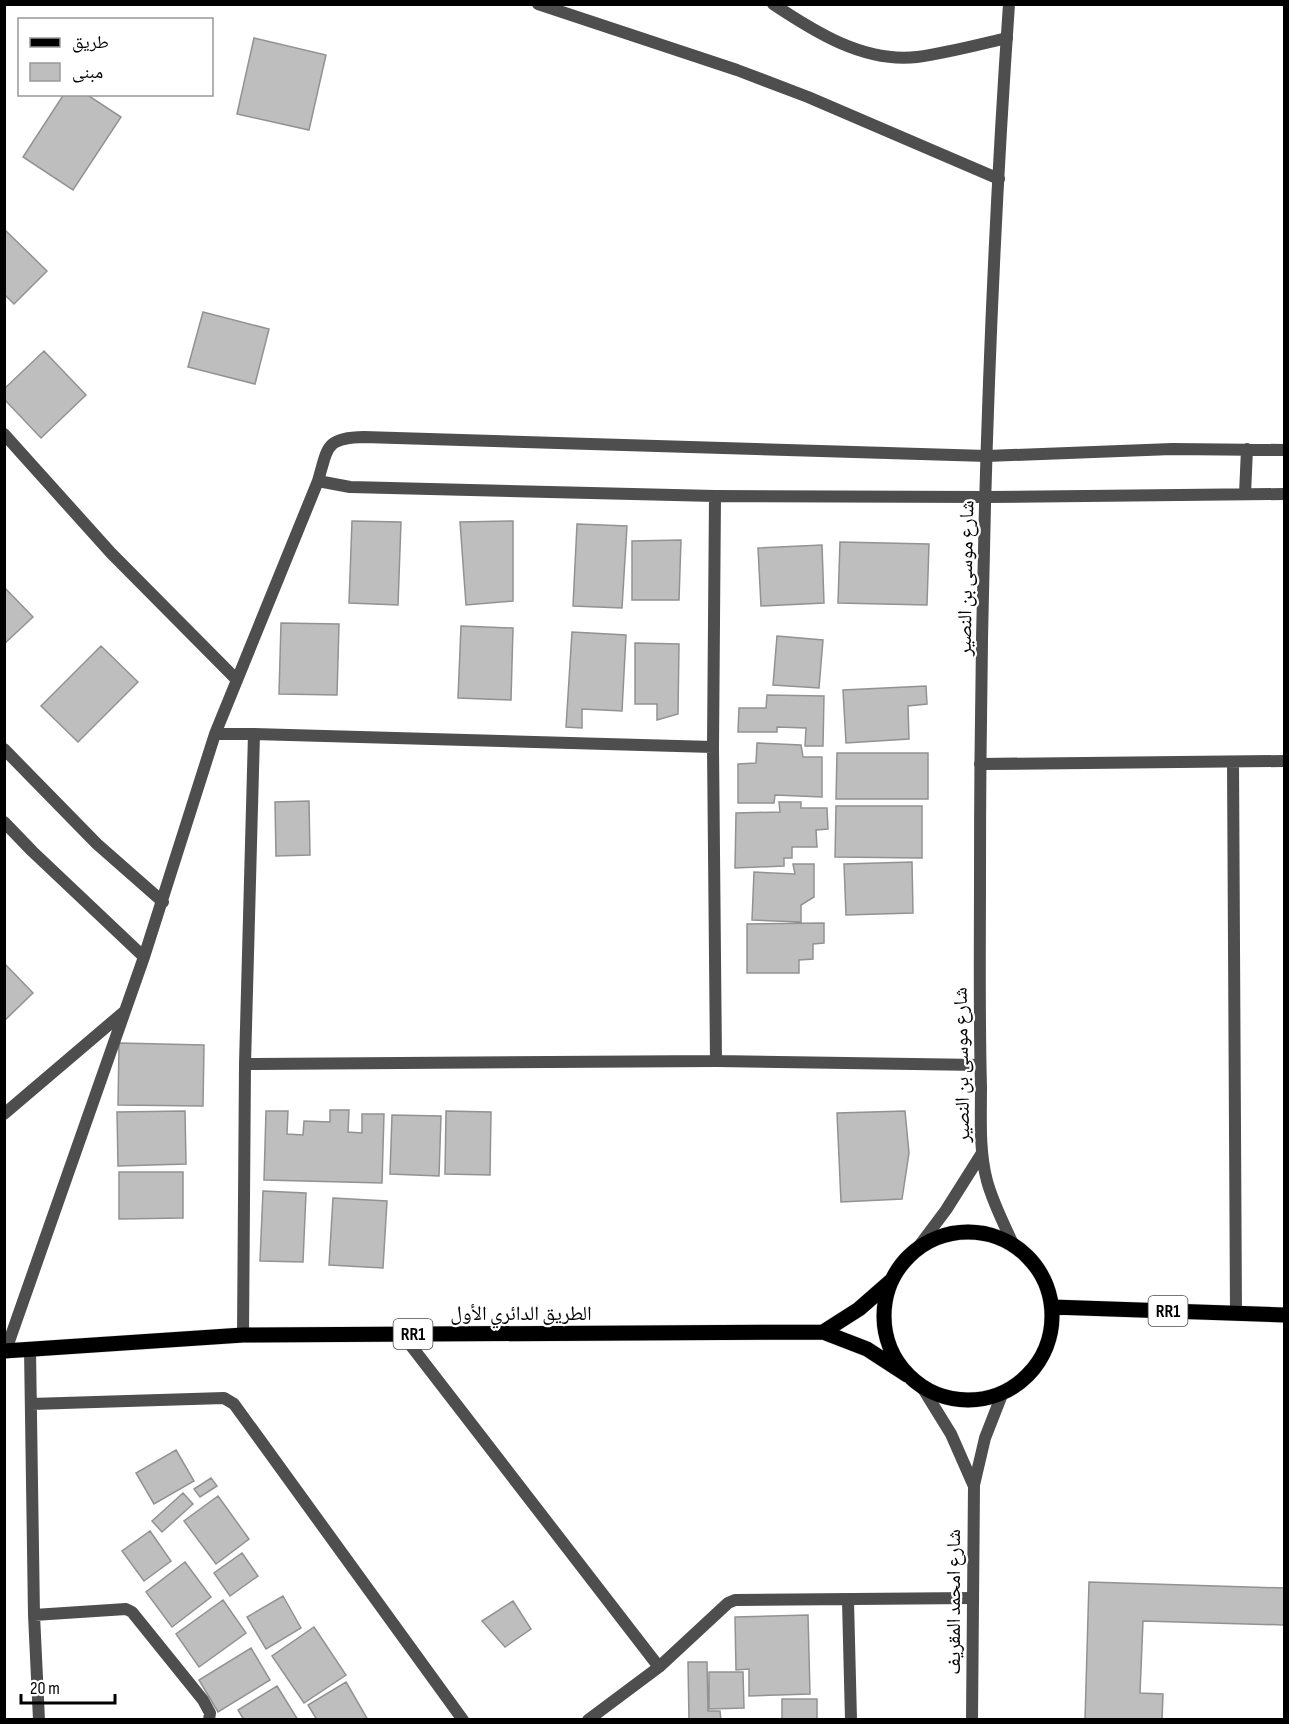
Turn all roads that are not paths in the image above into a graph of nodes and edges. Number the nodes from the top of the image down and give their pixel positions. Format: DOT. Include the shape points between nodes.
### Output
graph roads {
  1 [pos="538,4"];
  2 [pos="773,4"];
  3 [pos="1009,4"];
  4 [pos="1007,38"];
  5 [pos="999,179"];
  6 [pos="4,434"];
  7 [pos="1247,449"];
  8 [pos="1284,450"];
  9 [pos="987,456"];
  10 [pos="318,481"];
  11 [pos="1245,494"];
  12 [pos="1284,494"];
  13 [pos="715,496"];
  14 [pos="986,497"];
  15 [pos="236,679"];
  16 [pos="215,734"];
  17 [pos="254,734"];
  18 [pos="713,747"];
  19 [pos="4,749"];
  20 [pos="1284,761"];
  21 [pos="1233,762"];
  22 [pos="980,764"];
  23 [pos="4,822"];
  24 [pos="163,902"];
  25 [pos="144,957"];
  26 [pos="126,1010"];
  27 [pos="716,1062"];
  28 [pos="245,1064"];
  29 [pos="980,1065"];
  30 [pos="4,1114"];
  31 [pos="982,1153"];
  32 [pos="1013,1244"];
  33 [pos="916,1250"];
  34 [pos="891,1281"];
  35 [pos="1052,1307"];
  36 [pos="1236,1314"];
  37 [pos="1284,1315"];
  38 [pos="823,1332"];
  39 [pos="243,1335"];
  40 [pos="402,1335"];
  41 [pos="30,1349"];
  42 [pos="5,1350"];
  43 [pos="907,1375"];
  44 [pos="922,1387"];
  45 [pos="1003,1392"];
  46 [pos="31,1404"];
  47 [pos="974,1485"];
  48 [pos="973,1599"];
  49 [pos="848,1601"];
  50 [pos="34,1615"];
  51 [pos="659,1667"];
  52 [pos="39,1719"];
  53 [pos="209,1719"];
  54 [pos="463,1719"];
  55 [pos="588,1719"];
  56 [pos="851,1719"];
  57 [pos="972,1719"];
  1 -- 5 [label="street" via="737,70"];
  2 -- 4 [label="street" via="842,44 883,56 915,57"];
  3 -- 4 [label="street, شارع موسى بن النصير"];
  4 -- 5 [label="street, شارع موسى بن النصير"];
  5 -- 9 [label="street, شارع موسى بن النصير"];
  6 -- 15 [label="street" via="111,553"];
  7 -- 8 [label="street"];
  7 -- 9 [label="street"];
  7 -- 11 [label="street"];
  9 -- 10 [label="street" via="345,438 333,443 327,452"];
  9 -- 14 [label="street, شارع موسى بن النصير"];
  10 -- 13 [label="street" via="350,487"];
  10 -- 15 [label="street"];
  11 -- 12 [label="street"];
  11 -- 14 [label="street"];
  13 -- 14 [label="street"];
  13 -- 18 [label="street"];
  14 -- 22 [label="street, شارع موسى بن النصير"];
  15 -- 16 [label="street"];
  16 -- 17 [label="street"];
  16 -- 24 [label="street"];
  17 -- 18 [label="street"];
  17 -- 28 [label="street"];
  18 -- 27 [label="street"];
  19 -- 24 [label="street" via="97,844"];
  20 -- 21 [label="street"];
  21 -- 22 [label="street"];
  21 -- 36 [label="street"];
  22 -- 29 [label="street, شارع موسى بن النصير"];
  23 -- 25 [label="street"];
  24 -- 25 [label="street"];
  25 -- 26 [label="street"];
  26 -- 30 [label="street"];
  26 -- 42 [label="street"];
  27 -- 28 [label="street"];
  27 -- 29 [label="street"];
  28 -- 39 [label="street"];
  29 -- 31 [label="street, شارع موسى بن النصير"];
  31 -- 32 [label="street, شارع موسى بن النصير" via="993,1201"];
  31 -- 33 [label="street"];
  32 -- 33 [label="main road" via="981,1232 946,1234"];
  32 -- 35 [label="main road" via="1033,1261 1046,1283"];
  33 -- 34 [label="main road"];
  34 -- 38 [label="main road" via="859,1310"];
  34 -- 43 [label="main road" via="883,1314 889,1347"];
  35 -- 36 [label="main road, RR1"];
  35 -- 45 [label="main road" via="1051,1330 1042,1356 1026,1378"];
  36 -- 37 [label="main road, RR1"];
  38 -- 40 [label="main road, الطريق الدائري الأول / RR1"];
  38 -- 43 [label="main road" via="867,1349"];
  39 -- 40 [label="main road, الطريق الدائري الأول / RR1"];
  39 -- 41 [label="main road, الطريق الدائري الأول / RR1"];
  40 -- 51 [label="street"];
  41 -- 42 [label="main road, الطريق الدائري الأول / RR1"];
  41 -- 46 [label="street"];
  43 -- 44 [label="main road"];
  44 -- 45 [label="main road" via="948,1398 976,1400"];
  44 -- 47 [label="street, شارع امحمد المقريف" via="951,1434"];
  45 -- 47 [label="street, شارع امحمد المقريف" via="985,1438"];
  46 -- 50 [label="street"];
  46 -- 54 [label="street" via="224,1398 234,1404"];
  47 -- 48 [label="street, شارع امحمد المقريف"];
  48 -- 49 [label="street"];
  48 -- 57 [label="street, شارع امحمد المقريف"];
  49 -- 51 [label="street" via="728,1603"];
  49 -- 56 [label="street"];
  50 -- 52 [label="street"];
  50 -- 53 [label="street" via="126,1609 132,1612 203,1700"];
  51 -- 55 [label="street"];
}
